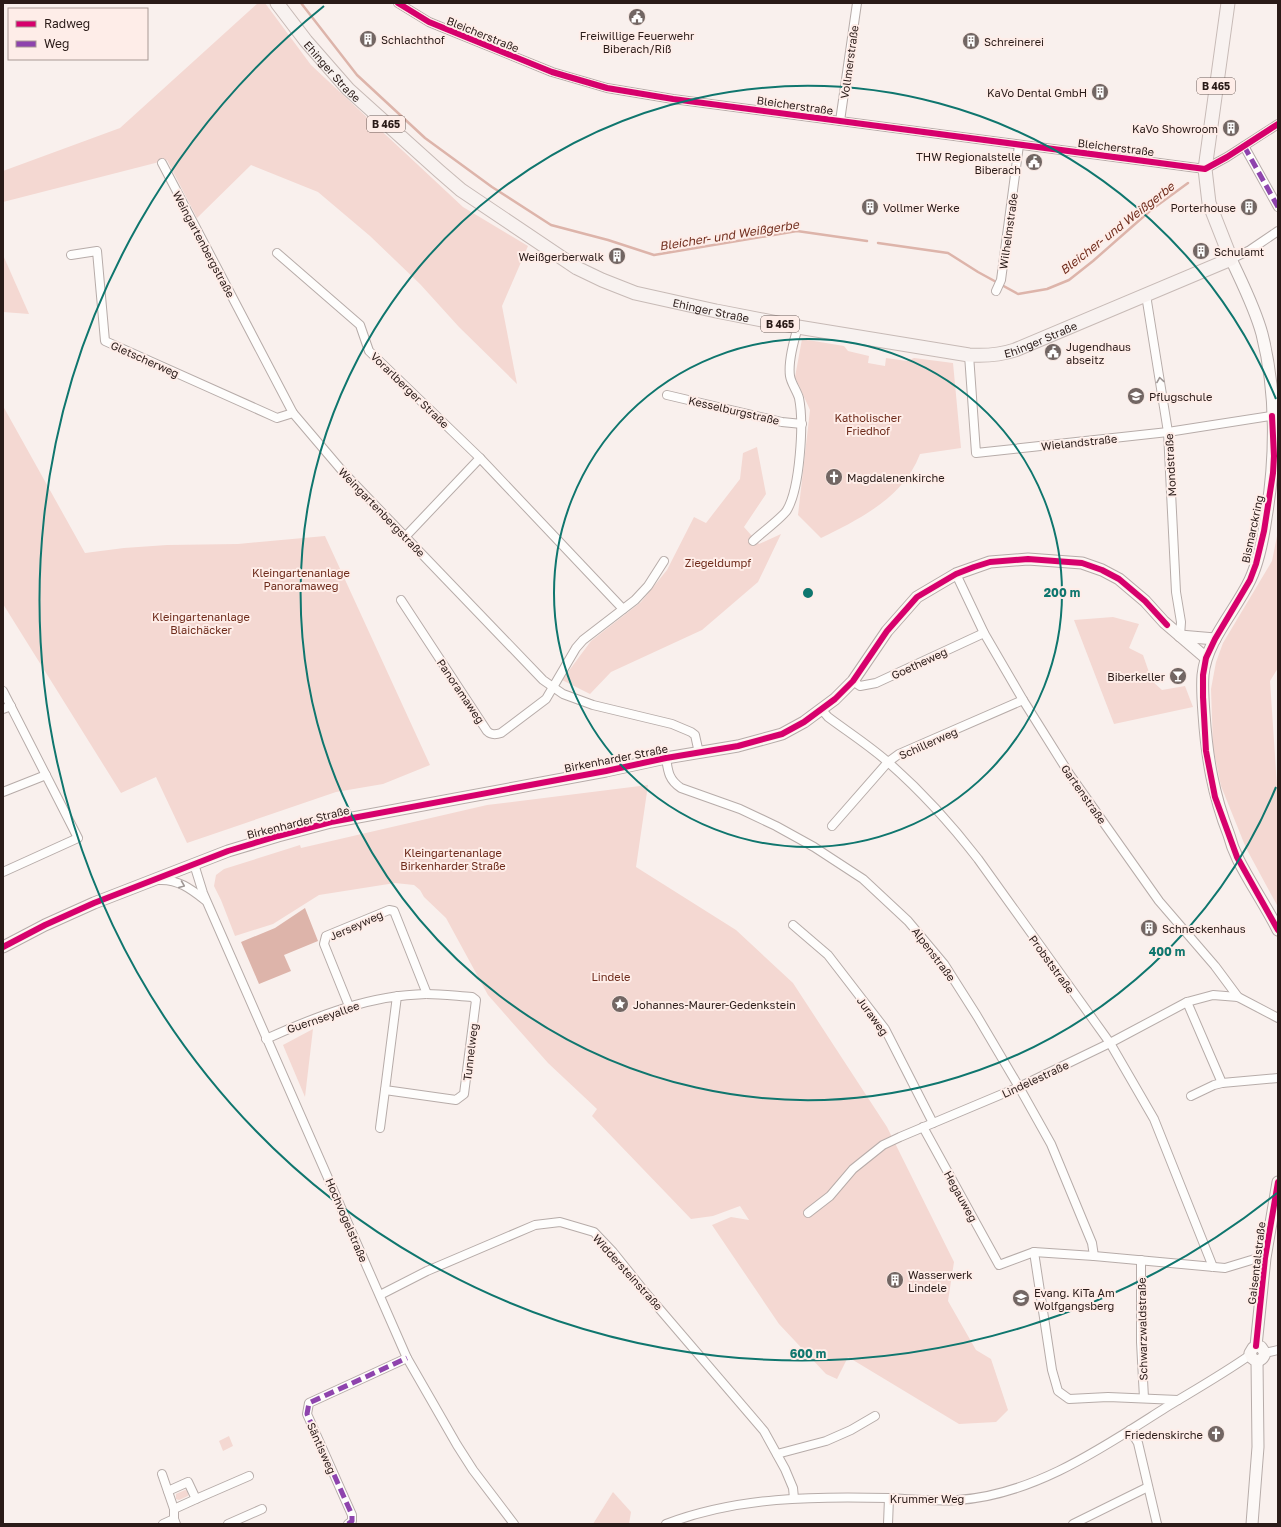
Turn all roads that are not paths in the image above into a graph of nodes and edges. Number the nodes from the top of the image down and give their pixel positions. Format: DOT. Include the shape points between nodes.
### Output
graph roads {
  1 [pos="277,3"];
  2 [pos="398,3"];
  3 [pos="857,3"];
  4 [pos="1228,3"];
  5 [pos="840,121"];
  6 [pos="1278,124"];
  7 [pos="1019,145"];
  8 [pos="1244,146"];
  9 [pos="162,164"];
  10 [pos="1205,169"];
  11 [pos="1278,207"];
  12 [pos="1278,231"];
  13 [pos="277,253"];
  14 [pos="71,255"];
  15 [pos="1231,258"];
  16 [pos="996,291"];
  17 [pos="1146,295"];
  18 [pos="798,327"];
  19 [pos="969,355"];
  20 [pos="667,395"];
  21 [pos="293,413"];
  22 [pos="1275,416"];
  23 [pos="802,424"];
  24 [pos="1168,432"];
  25 [pos="480,458"];
  26 [pos="405,537"];
  27 [pos="753,541"];
  28 [pos="664,561"];
  29 [pos="956,574"];
  30 [pos="401,600"];
  31 [pos="623,609"];
  32 [pos="984,633"];
  33 [pos="1180,636"];
  34 [pos="1215,639"];
  35 [pos="1206,658"];
  36 [pos="853,681"];
  37 [pos="553,688"];
  38 [pos="3,691"];
  39 [pos="1023,700"];
  40 [pos="12,706"];
  41 [pos="3,709"];
  42 [pos="822,710"];
  43 [pos="699,753"];
  44 [pos="666,758"];
  45 [pos="888,762"];
  46 [pos="46,775"];
  47 [pos="3,792"];
  48 [pos="832,826"];
  49 [pos="194,864"];
  50 [pos="3,872"];
  51 [pos="154,880"];
  52 [pos="206,901"];
  53 [pos="793,925"];
  54 [pos="1278,930"];
  55 [pos="3,947"];
  56 [pos="427,994"];
  57 [pos="397,996"];
  58 [pos="1238,997"];
  59 [pos="476,1000"];
  60 [pos="1188,1002"];
  61 [pos="349,1006"];
  62 [pos="1278,1018"];
  63 [pos="266,1038"];
  64 [pos="1110,1043"];
  65 [pos="1278,1078"];
  66 [pos="1222,1083"];
  67 [pos="1019,1087"];
  68 [pos="385,1090"];
  69 [pos="1191,1096"];
  70 [pos="933,1123"];
  71 [pos="923,1127"];
  72 [pos="380,1128"];
  73 [pos="1278,1182"];
  74 [pos="808,1213"];
  75 [pos="1034,1252"];
  76 [pos="1094,1256"];
  77 [pos="1265,1258"];
  78 [pos="1141,1260"];
  79 [pos="999,1265"];
  80 [pos="1213,1267"];
  81 [pos="380,1295"];
  82 [pos="1278,1350"];
  83 [pos="1257,1354"];
  84 [pos="407,1358"];
  85 [pos="1144,1398"];
  86 [pos="1178,1400"];
  87 [pos="874,1416"];
  88 [pos="1130,1430"];
  89 [pos="777,1454"];
  90 [pos="162,1474"];
  91 [pos="249,1476"];
  92 [pos="1148,1487"];
  93 [pos="168,1491"];
  94 [pos="794,1498"];
  95 [pos="889,1498"];
  96 [pos="196,1499"];
  97 [pos="174,1509"];
  98 [pos="262,1509"];
  99 [pos="175,1522"];
  100 [pos="163,1524"];
  101 [pos="228,1524"];
  102 [pos="348,1524"];
  103 [pos="514,1524"];
  104 [pos="667,1524"];
  105 [pos="888,1524"];
  106 [pos="1073,1524"];
  107 [pos="1157,1524"];
  108 [pos="1252,1524"];
  1 -- 18 [label="main road, Ehinger Straße / B 465" via="348,89 439,171 461,190 576,268 635,293"];
  2 -- 5 [label="street, Bleicherstraße" via="429,22 535,66 607,88"];
  3 -- 5 [label="street, Vollmerstraße"];
  4 -- 10 [label="main road, Bismarckring / B 465"];
  5 -- 7 [label="street, Bleicherstraße"];
  6 -- 8 [label="street"];
  7 -- 10 [label="street, Bleicherstraße"];
  7 -- 16 [label="street, Wilhelmstraße" via="1001,280"];
  8 -- 10 [label="street"];
  8 -- 11 [label="street"];
  9 -- 21 [label="street, Weingartenbergstraße"];
  10 -- 15 [label="main road, Bismarckring / B 465" via="1209,202"];
  12 -- 15 [label="street" via="1250,250"];
  13 -- 25 [label="street, Vorarlberger Straße" via="360,324 369,351"];
  14 -- 21 [label="street, Gletscherweg" via="97,251 105,341 276,418"];
  15 -- 17 [label="main road, Ehinger Straße / B 465"];
  15 -- 22 [label="main road, Bismarckring" via="1262,334"];
  17 -- 19 [label="main road, Ehinger Straße / B 465" via="1010,352 985,356"];
  24 -- 17 [label="street, Mondstraße, one-way"];
  18 -- 19 [label="main road, Ehinger Straße / B 465"];
  18 -- 23 [label="street" via="792,349 790,376 799,398"];
  19 -- 24 [label="street, Wielandstraße" via="976,453"];
  20 -- 23 [label="street, Kesselburgstraße" via="782,422"];
  21 -- 26 [label="street, Weingartenbergstraße" via="344,473"];
  22 -- 24 [label="street, Wielandstraße"];
  22 -- 34 [label="main road, Bismarckring" via="1273,473 1256,564 1250,580"];
  23 -- 27 [label="street" via="799,466 787,511"];
  24 -- 33 [label="street, Mondstraße"];
  25 -- 26 [label="street"];
  25 -- 31 [label="street, Vorarlberger Straße"];
  26 -- 37 [label="street, Weingartenbergstraße"];
  28 -- 31 [label="street" via="648,586"];
  29 -- 32 [label="street, Gartenstraße"];
  29 -- 33 [label="main road, Birkenharder Straße" via="990,562 1028,559 1082,563 1119,579"];
  29 -- 36 [label="main road, Birkenharder Straße" via="917,597 887,631"];
  30 -- 37 [label="street, Panoramaweg" via="493,735 501,733 546,699"];
  31 -- 37 [label="street" via="576,648"];
  32 -- 36 [label="street, Goetheweg" via="876,683 860,686"];
  32 -- 39 [label="street, Gartenstraße"];
  33 -- 34 [label="main road"];
  33 -- 35 [label="main road, Birkenharder Straße"];
  34 -- 35 [label="main road, Bismarckring"];
  35 -- 54 [label="main road" via="1203,674 1206,751 1215,797 1237,857"];
  36 -- 42 [label="main road, Birkenharder Straße"];
  37 -- 43 [label="street, Weingartenbergstraße" via="593,705 683,728 695,735"];
  38 -- 40 [label="street"];
  39 -- 45 [label="street, Schillerweg" via="899,754"];
  39 -- 58 [label="street, Gartenstraße" via="1070,775 1159,901"];
  40 -- 41 [label="street"];
  40 -- 46 [label="street"];
  42 -- 43 [label="main road, Birkenharder Straße" via="782,734"];
  42 -- 45 [label="street, Probststraße"];
  43 -- 44 [label="main road, Birkenharder Straße"];
  44 -- 49 [label="main road, Birkenharder Straße" via="332,822"];
  44 -- 67 [label="street, Alpenstraße" via="669,777 674,784 740,809 782,829 831,856 863,878 890,903 944,964"];
  45 -- 48 [label="street, Schillerweg"];
  45 -- 64 [label="street, Probststraße" via="929,801 962,838"];
  46 -- 47 [label="street"];
  46 -- 50 [label="street" via="78,838"];
  49 -- 51 [label="main road, Birkenharder Straße"];
  49 -- 52 [label="street, Hochvogelstraße"];
  51 -- 52 [label="street, Hochvogelstraße, one-way" via="169,880 188,886"];
  51 -- 55 [label="main road, Birkenharder Straße" via="45,925"];
  52 -- 63 [label="street, Hochvogelstraße"];
  53 -- 70 [label="street, Juraweg" via="828,955 885,1029"];
  56 -- 57 [label="street, Guernseyallee"];
  56 -- 59 [label="street, Guernseyallee" via="472,997"];
  56 -- 61 [label="street, Jerseyweg" via="394,911 389,910 326,936 324,944"];
  57 -- 61 [label="street, Guernseyallee"];
  57 -- 68 [label="street"];
  58 -- 60 [label="street, Lindelestraße" via="1213,996"];
  58 -- 62 [label="street, Lindelestraße"];
  59 -- 68 [label="street, Tunnelweg" via="464,1094 456,1100"];
  60 -- 64 [label="street, Lindelestraße"];
  60 -- 66 [label="street"];
  61 -- 63 [label="street, Guernseyallee"];
  63 -- 81 [label="street, Hochvogelstraße"];
  64 -- 67 [label="street, Lindelestraße"];
  64 -- 80 [label="street, Probststraße" via="1154,1119"];
  65 -- 66 [label="street"];
  66 -- 69 [label="street"];
  67 -- 70 [label="street, Lindelestraße"];
  67 -- 76 [label="street, Alpenstraße" via="1051,1144 1092,1243"];
  68 -- 72 [label="street"];
  70 -- 71 [label="street, Lindelestraße"];
  71 -- 74 [label="street, Lindelestraße" via="883,1145 853,1169 830,1196"];
  71 -- 79 [label="street, Hegauweg"];
  73 -- 77 [label="main road, Gaisentalstraße"];
  75 -- 76 [label="street, Schwarzwaldstraße"];
  75 -- 79 [label="street, Schwarzwaldstraße"];
  75 -- 85 [label="street" via="1052,1370 1058,1391 1069,1399"];
  76 -- 78 [label="street, Schwarzwaldstraße"];
  77 -- 80 [label="street, Schwarzwaldstraße" via="1224,1268"];
  77 -- 83 [label="main road, Gaisentalstraße"];
  78 -- 80 [label="street, Schwarzwaldstraße"];
  78 -- 85 [label="street, Schwarzwaldstraße" via="1140,1342"];
  81 -- 84 [label="street, Hochvogelstraße"];
  81 -- 89 [label="street, Widdersteinstraße" via="427,1271 535,1225 560,1222 594,1232 764,1431"];
  82 -- 83 [label="street, Krummer Weg"];
  83 -- 86 [label="street, Krummer Weg"];
  83 -- 108 [label="main road, Gaisentalstraße" via="1258,1447"];
  84 -- 102 [label="street, Säntisweg" via="309,1403 307,1414 352,1514 352,1521"];
  84 -- 103 [label="street, Hochvogelstraße" via="472,1470"];
  85 -- 86 [label="street"];
  86 -- 88 [label="street, Krummer Weg"];
  87 -- 89 [label="street" via="826,1441"];
  88 -- 92 [label="street" via="1138,1443"];
  88 -- 95 [label="street, Krummer Weg" via="1062,1469 1007,1491 958,1500"];
  89 -- 94 [label="street, Widdersteinstraße" via="793,1488"];
  90 -- 93 [label="street"];
  91 -- 96 [label="street"];
  92 -- 106 [label="street"];
  92 -- 107 [label="street"];
  93 -- 96 [label="street" via="188,1482"];
  93 -- 97 [label="street"];
  94 -- 95 [label="street, Krummer Weg"];
  94 -- 104 [label="street, Krummer Weg" via="730,1506"];
  95 -- 105 [label="street"];
  96 -- 97 [label="street"];
  97 -- 99 [label="street"];
  98 -- 101 [label="street"];
  99 -- 100 [label="street"];
}
